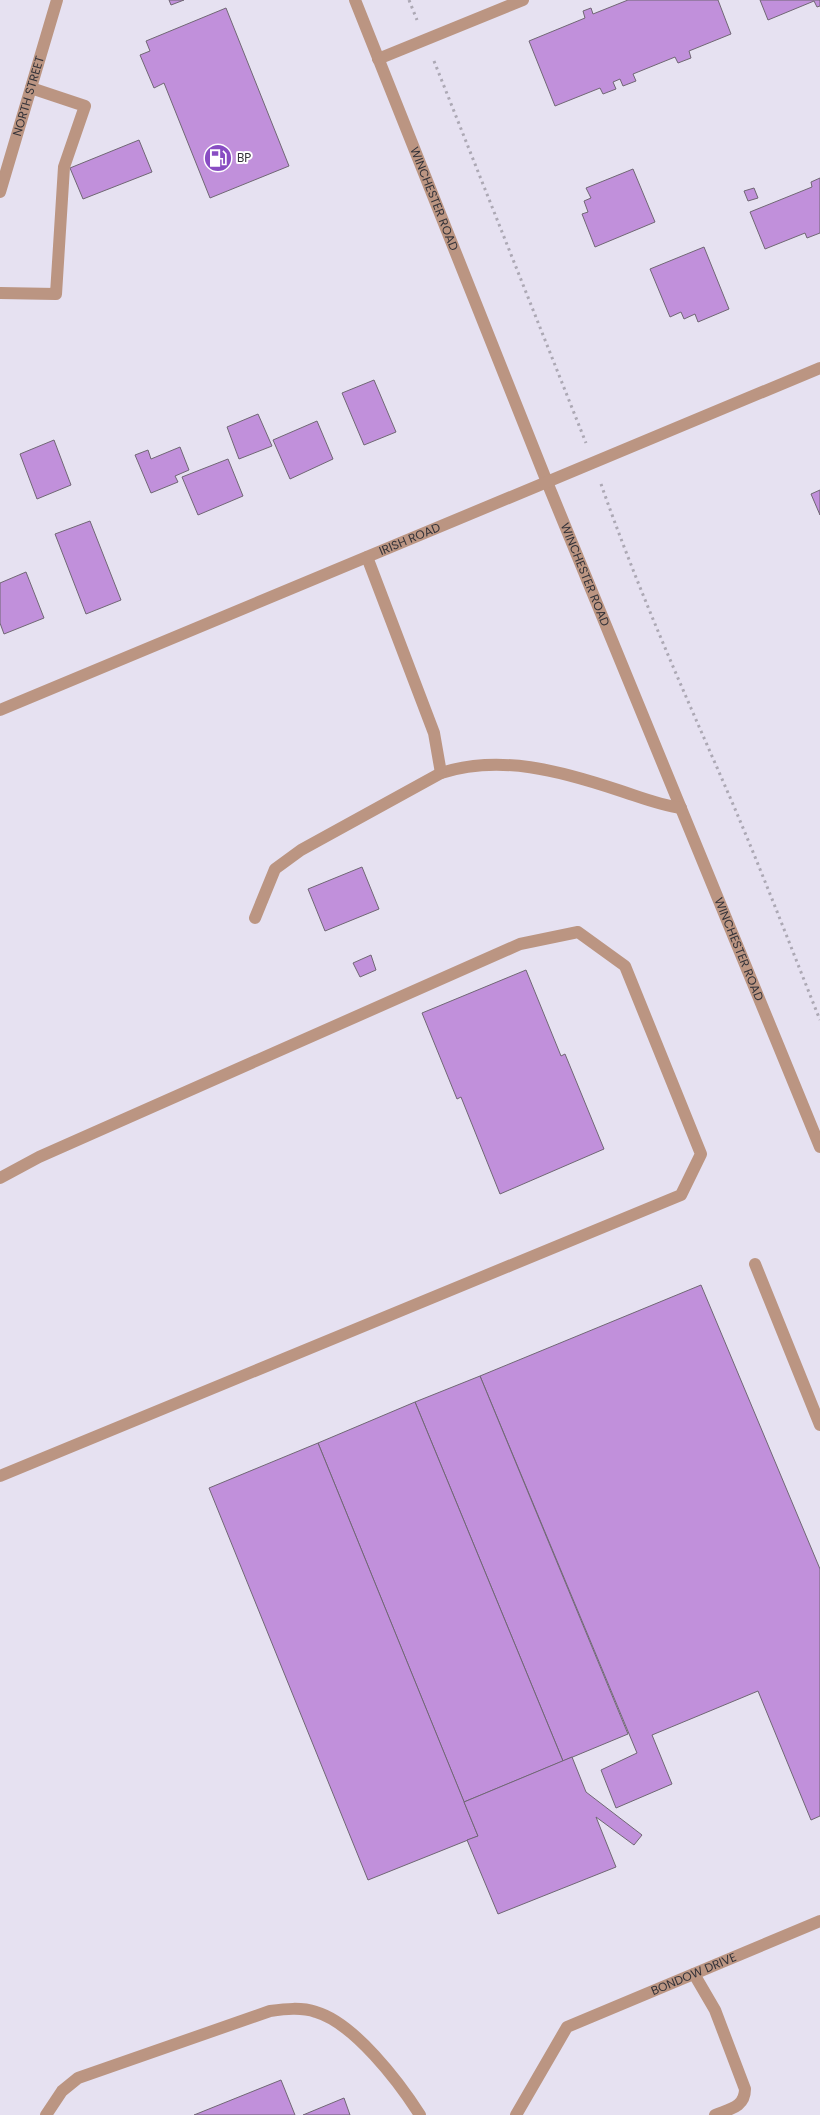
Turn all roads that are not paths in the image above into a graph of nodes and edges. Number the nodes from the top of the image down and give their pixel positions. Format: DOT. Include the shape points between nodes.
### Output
graph roads {
  1 [pos="57,0"];
  2 [pos="355,0"];
  3 [pos="523,0"];
  4 [pos="378,58"];
  5 [pos="31,88"];
  6 [pos="0,192"];
  7 [pos="0,292"];
  8 [pos="820,368"];
  9 [pos="547,482"];
  10 [pos="367,557"];
  11 [pos="0,710"];
  12 [pos="441,773"];
  13 [pos="681,808"];
  14 [pos="255,918"];
  15 [pos="820,1147"];
  16 [pos="0,1178"];
  17 [pos="754,1264"];
  18 [pos="820,1425"];
  19 [pos="0,1476"];
  20 [pos="820,1921"];
  21 [pos="694,1974"];
  22 [pos="46,2115"];
  23 [pos="420,2115"];
  24 [pos="516,2115"];
  25 [pos="716,2115"];
  1 -- 5 [label="street, NORTH STREET"];
  2 -- 4 [label="street, WINCHESTER ROAD"];
  3 -- 4 [label="street"];
  4 -- 9 [label="street, WINCHESTER ROAD"];
  5 -- 6 [label="street, NORTH STREET"];
  5 -- 7 [label="street" via="85,106 64,167 56,294"];
  8 -- 9 [label="street, IRISH ROAD"];
  9 -- 10 [label="street, IRISH ROAD"];
  9 -- 13 [label="street, WINCHESTER ROAD"];
  10 -- 11 [label="street, IRISH ROAD"];
  10 -- 12 [label="street" via="434,733"];
  12 -- 13 [label="street" via="490,764 520,766 554,772"];
  12 -- 14 [label="street" via="301,850 275,869"];
  13 -- 15 [label="street, WINCHESTER ROAD"];
  16 -- 19 [label="street" via="39,1157 520,944 578,932 625,966 701,1154 681,1195"];
  17 -- 18 [label="street"];
  20 -- 21 [label="street, BONDOW DRIVE"];
  21 -- 24 [label="street, BONDOW DRIVE" via="567,2027"];
  21 -- 25 [label="street" via="715,2010 745,2089 741,2104"];
  22 -- 23 [label="street" via="62,2091 78,2078 270,2011 293,2008 316,2012 339,2024 387,2069"];
}
